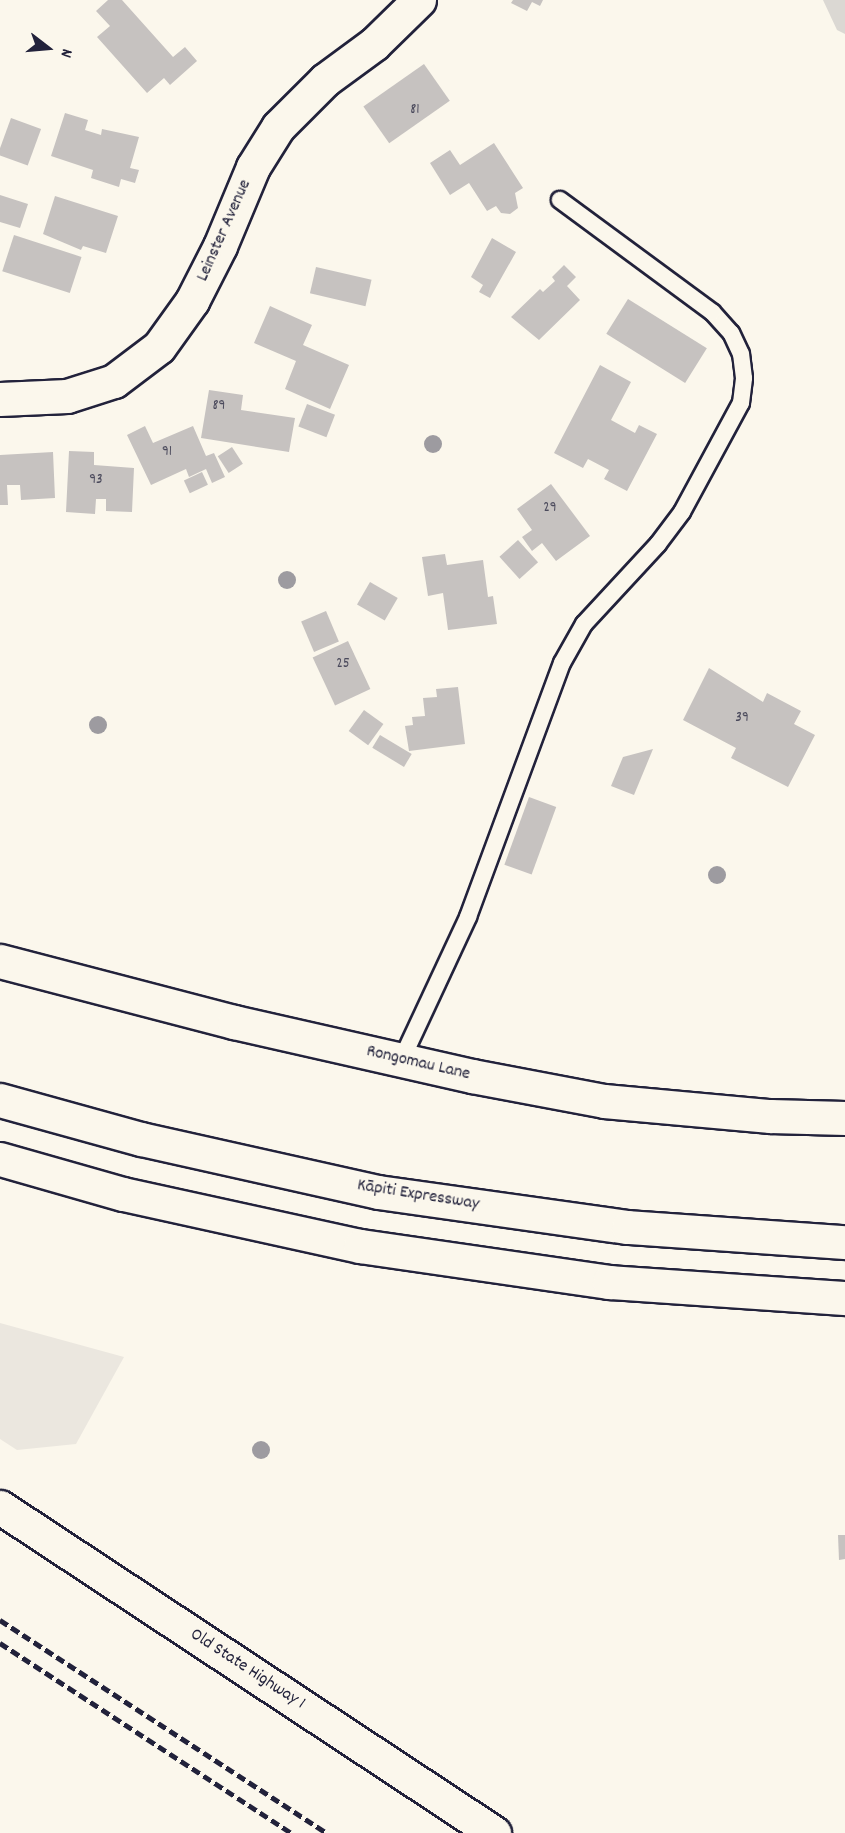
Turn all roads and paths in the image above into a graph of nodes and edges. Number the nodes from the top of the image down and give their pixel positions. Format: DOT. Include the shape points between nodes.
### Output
graph roads {
  1 [pos="419,0"];
  2 [pos="560,200"];
  3 [pos="0,399"];
  4 [pos="0,961"];
  5 [pos="401,1060"];
  6 [pos="0,1100"];
  7 [pos="845,1118"];
  8 [pos="0,1159"];
  9 [pos="845,1242"];
  10 [pos="845,1298"];
  11 [pos="0,1507"];
  12 [pos="494,1833"];
  1 -- 3 [label="main road, Leinster Avenue" via="374,44 325,80 278,127 253,167 192,302 159,346 114,381 67,396"];
  2 -- 5 [label="lane" via="712,312 731,333 741,354 741,403 682,512 658,544 584,624 562,663 468,917"];
  4 -- 5 [label="main road, Rongomau Lane"];
  5 -- 7 [label="main road, Rongomau Lane" via="604,1101"];
  6 -- 9 [label="main road, Kāpiti Expressway" via="141,1139 378,1192 627,1227"];
  8 -- 10 [label="main road" via="123,1194 360,1246 609,1282"];
  11 -- 12 [label="main road, Old State Highway 1"];
}
